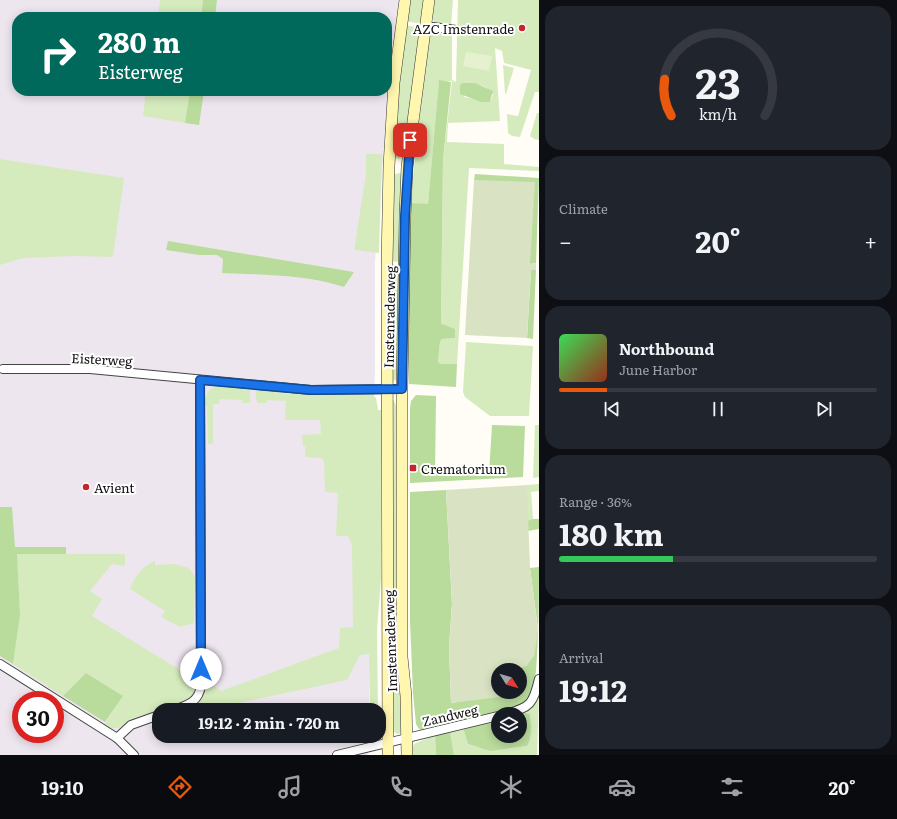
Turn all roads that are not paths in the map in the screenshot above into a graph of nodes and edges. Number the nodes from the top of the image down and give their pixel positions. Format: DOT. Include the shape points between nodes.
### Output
graph roads {
  1 [pos="405,0"];
  2 [pos="429,0"];
  3 [pos="425,26"];
  4 [pos="456,30"];
  5 [pos="3,369"];
  6 [pos="200,380"];
  7 [pos="387,388"];
  8 [pos="402,389"];
  9 [pos="0,664"];
  10 [pos="539,679"];
  11 [pos="192,703"];
  12 [pos="526,707"];
  13 [pos="152,718"];
  14 [pos="491,718"];
  15 [pos="117,738"];
  16 [pos="406,738"];
  17 [pos="388,742"];
  18 [pos="134,755"];
  19 [pos="337,755"];
  20 [pos="388,755"];
  21 [pos="407,755"];
  1 -- 7 [label="street, Imstenraderweg" via="394,83 389,166"];
  2 -- 3 [label="street, Imstenraderweg"];
  3 -- 4 [label="street"];
  3 -- 8 [label="street, Imstenraderweg" via="407,167"];
  5 -- 6 [label="street, Eisterweg" via="90,369"];
  6 -- 7 [label="street, Eisterweg" via="311,390"];
  6 -- 11 [label="street" via="201,685 197,698"];
  7 -- 8 [label="street, Eisterweg"];
  7 -- 17 [label="street, Imstenraderweg"];
  8 -- 16 [label="street, Imstenraderweg" via="402,657 406,696"];
  9 -- 15 [label="street"];
  10 -- 12 [label="street" via="532,702"];
  13 -- 15 [label="street" via="131,725"];
  14 -- 16 [label="street, Zandweg"];
  15 -- 18 [label="street"];
  16 -- 17 [label="street, Zandweg"];
  16 -- 21 [label="street, Imstenraderweg"];
  17 -- 19 [label="street, Zandweg"];
  17 -- 20 [label="street, Imstenraderweg"];
}
